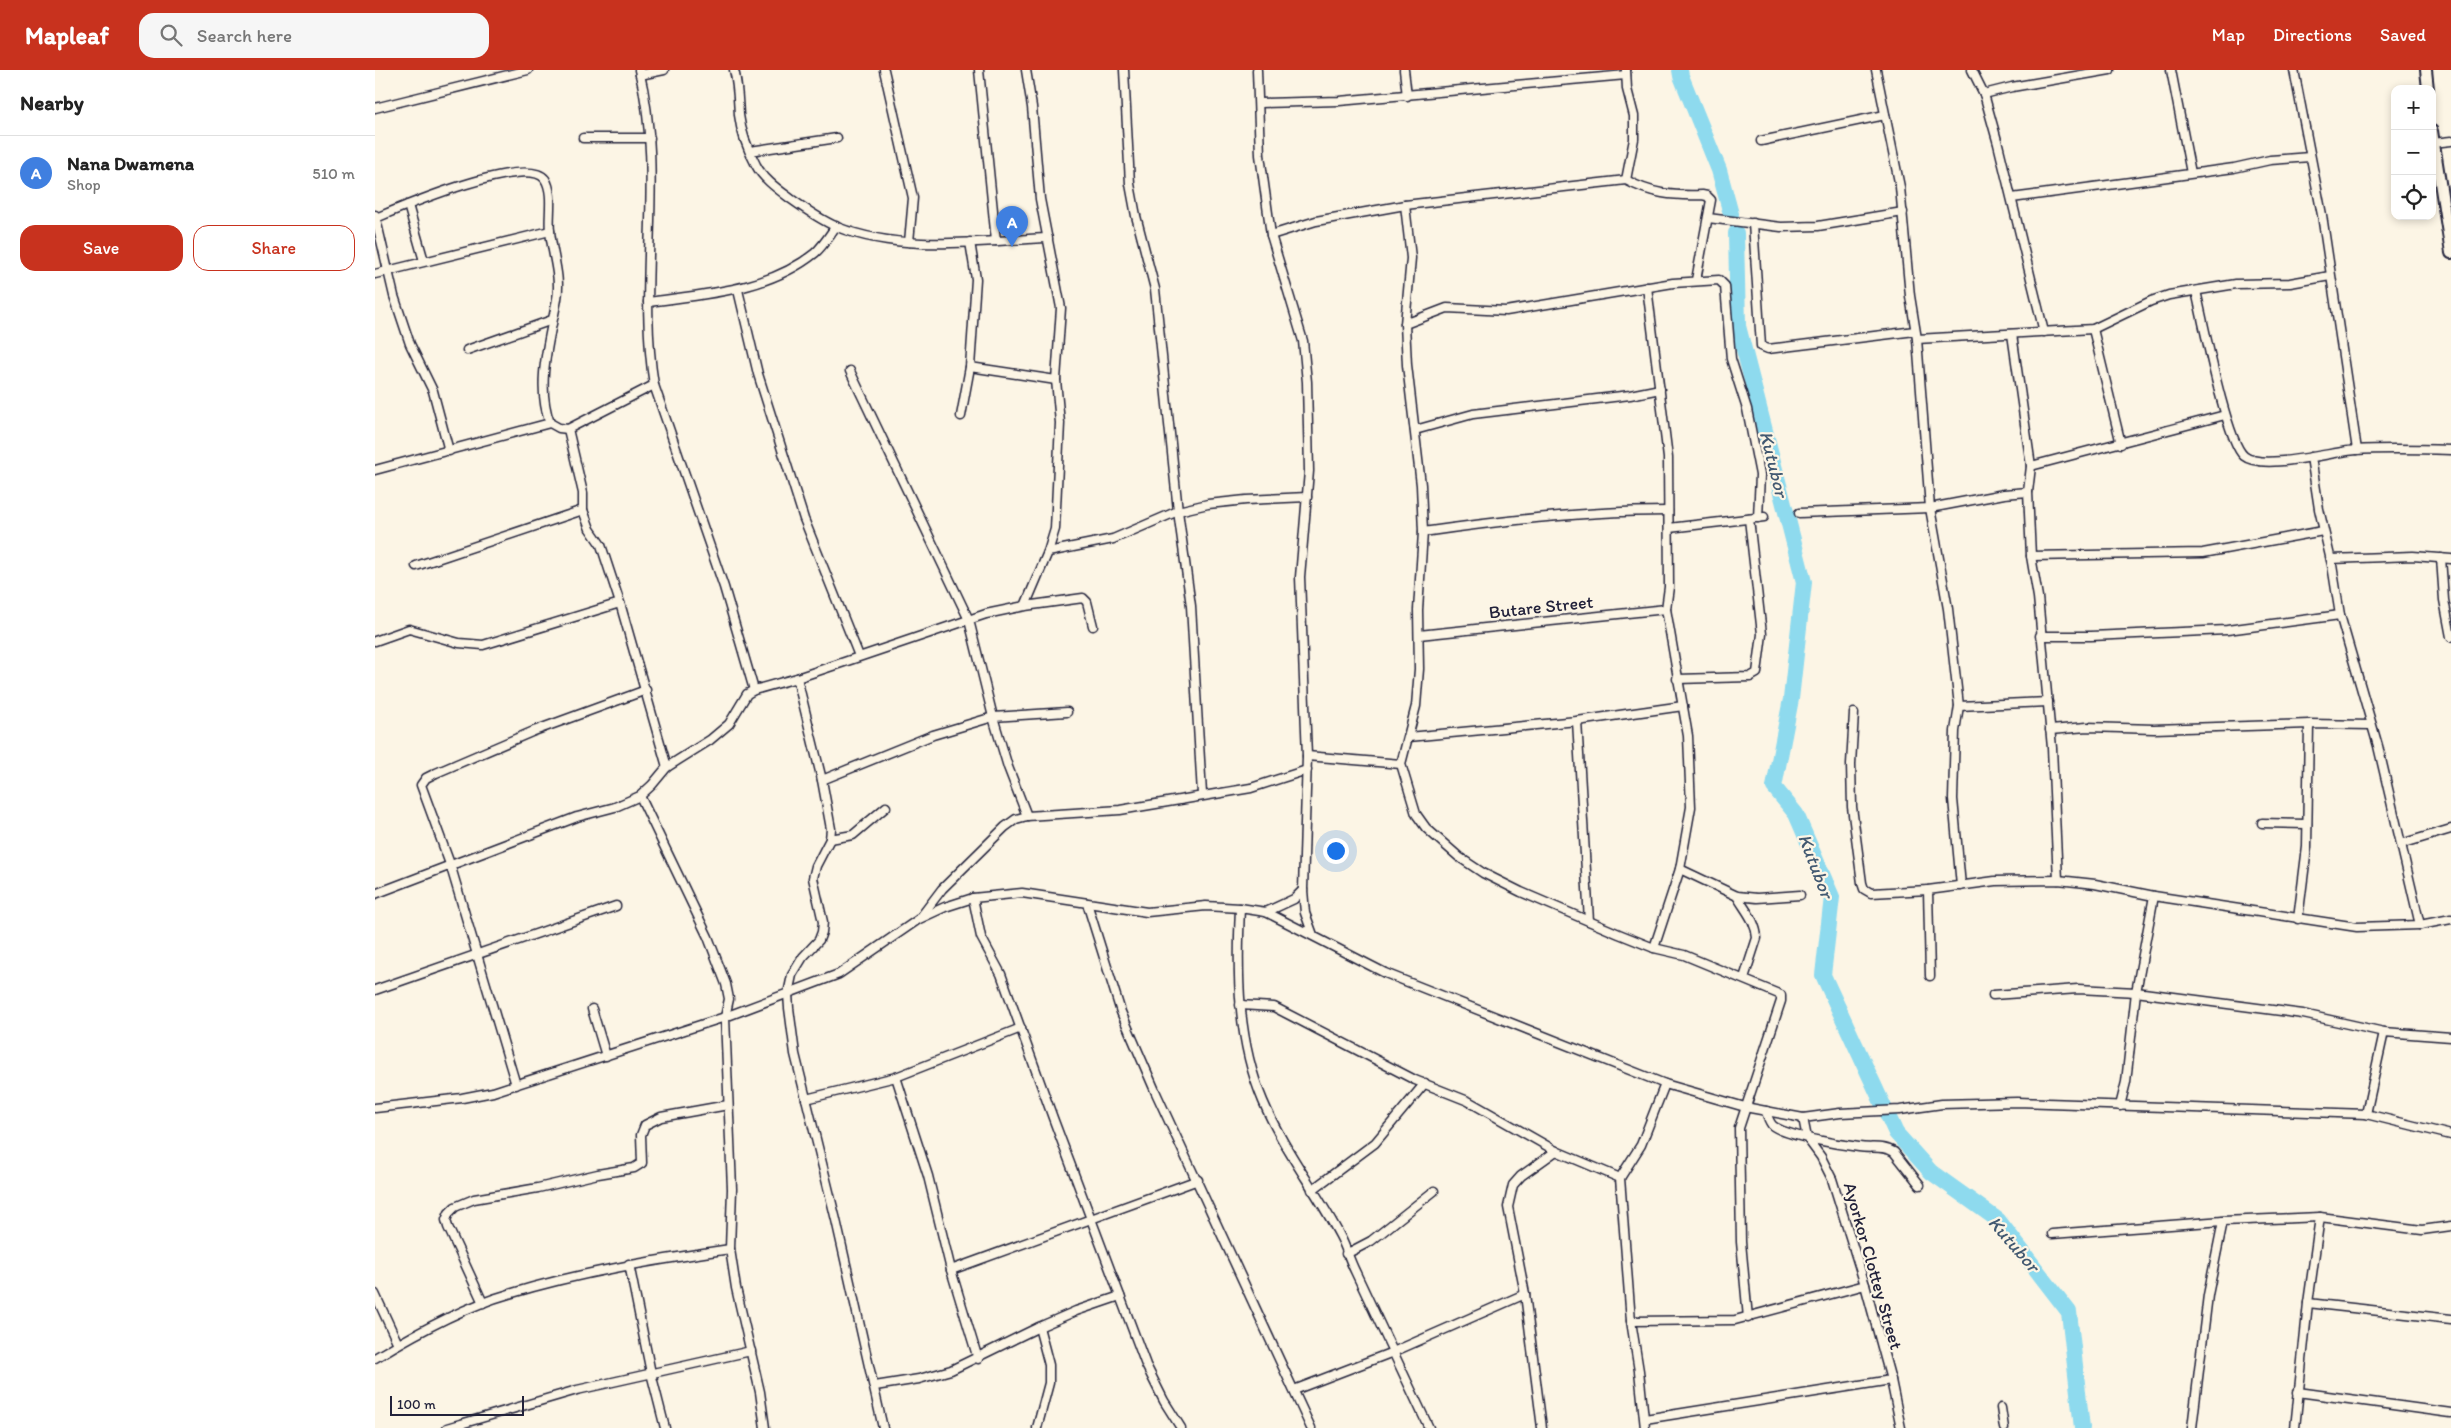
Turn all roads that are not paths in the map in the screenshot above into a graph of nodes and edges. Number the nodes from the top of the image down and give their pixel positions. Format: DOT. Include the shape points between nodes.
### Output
graph roads {
  1 [pos="528,70"];
  2 [pos="664,70"];
  3 [pos="733,70"];
  4 [pos="884,70"];
  5 [pos="979,70"];
  6 [pos="1026,70"];
  7 [pos="1124,70"];
  8 [pos="1257,70"];
  9 [pos="1404,70"];
  10 [pos="1876,70"];
  11 [pos="1972,70"];
  12 [pos="2111,70"];
  13 [pos="2171,70"];
  14 [pos="2294,70"];
  15 [pos="2426,70"];
  16 [pos="640,72"];
  17 [pos="1626,72"];
  18 [pos="2428,85"];
  19 [pos="1984,94"];
  20 [pos="1407,96"];
  21 [pos="1260,103"];
  22 [pos="375,108"];
  23 [pos="1885,115"];
  24 [pos="583,138"];
  25 [pos="650,138"];
  26 [pos="837,138"];
  27 [pos="2451,141"];
  28 [pos="1761,142"];
  29 [pos="2436,143"];
  30 [pos="750,151"];
  31 [pos="2310,157"];
  32 [pos="2436,161"];
  33 [pos="2191,173"];
  34 [pos="1626,180"];
  35 [pos="2012,198"];
  36 [pos="408,205"];
  37 [pos="1405,205"];
  38 [pos="1903,212"];
  39 [pos="376,216"];
  40 [pos="1708,218"];
  41 [pos="1753,223"];
  42 [pos="836,226"];
  43 [pos="549,231"];
  44 [pos="1271,235"];
  45 [pos="1048,238"];
  46 [pos="996,240"];
  47 [pos="909,242"];
  48 [pos="970,242"];
  49 [pos="2451,253"];
  50 [pos="424,261"];
  51 [pos="389,270"];
  52 [pos="375,274"];
  53 [pos="2331,276"];
  54 [pos="1697,280"];
  55 [pos="1647,287"];
  56 [pos="738,290"];
  57 [pos="2197,292"];
  58 [pos="648,302"];
  59 [pos="552,320"];
  60 [pos="1405,324"];
  61 [pos="2093,329"];
  62 [pos="2044,332"];
  63 [pos="2012,334"];
  64 [pos="1916,335"];
  65 [pos="467,350"];
  66 [pos="970,367"];
  67 [pos="850,371"];
  68 [pos="1056,380"];
  69 [pos="654,385"];
  70 [pos="1660,389"];
  71 [pos="961,416"];
  72 [pos="2225,416"];
  73 [pos="551,423"];
  74 [pos="567,429"];
  75 [pos="1415,430"];
  76 [pos="2121,444"];
  77 [pos="2357,450"];
  78 [pos="2451,450"];
  79 [pos="449,451"];
  80 [pos="2311,457"];
  81 [pos="2031,466"];
  82 [pos="375,470"];
  83 [pos="2028,492"];
  84 [pos="1307,497"];
  85 [pos="1930,508"];
  86 [pos="583,510"];
  87 [pos="1178,511"];
  88 [pos="1668,511"];
  89 [pos="1799,513"];
  90 [pos="1749,519"];
  91 [pos="1669,528"];
  92 [pos="2323,531"];
  93 [pos="1423,532"];
  94 [pos="1048,552"];
  95 [pos="2031,556"];
  96 [pos="2441,558"];
  97 [pos="2331,559"];
  98 [pos="2451,559"];
  99 [pos="417,566"];
  100 [pos="620,603"];
  101 [pos="1025,606"];
  102 [pos="1666,609"];
  103 [pos="2340,615"];
  104 [pos="969,620"];
  105 [pos="1093,626"];
  106 [pos="1419,634"];
  107 [pos="2041,636"];
  108 [pos="2451,637"];
  109 [pos="375,641"];
  110 [pos="859,656"];
  111 [pos="797,678"];
  112 [pos="1677,679"];
  113 [pos="646,690"];
  114 [pos="754,690"];
  115 [pos="2047,702"];
  116 [pos="1683,706"];
  117 [pos="1959,706"];
  118 [pos="1067,712"];
  119 [pos="1855,713"];
  120 [pos="993,717"];
  121 [pos="1577,721"];
  122 [pos="2309,724"];
  123 [pos="2371,725"];
  124 [pos="2050,730"];
  125 [pos="1409,737"];
  126 [pos="1307,756"];
  127 [pos="1401,764"];
  128 [pos="667,767"];
  129 [pos="1307,770"];
  130 [pos="822,780"];
  131 [pos="1202,794"];
  132 [pos="640,796"];
  133 [pos="886,807"];
  134 [pos="1027,816"];
  135 [pos="2262,823"];
  136 [pos="2307,824"];
  137 [pos="2451,829"];
  138 [pos="830,839"];
  139 [pos="2401,844"];
  140 [pos="450,864"];
  141 [pos="1680,869"];
  142 [pos="2058,880"];
  143 [pos="1961,886"];
  144 [pos="1303,890"];
  145 [pos="1928,890"];
  146 [pos="375,894"];
  147 [pos="1800,895"];
  148 [pos="1737,896"];
  149 [pos="2154,896"];
  150 [pos="973,898"];
  151 [pos="1087,903"];
  152 [pos="616,906"];
  153 [pos="1240,908"];
  154 [pos="1266,912"];
  155 [pos="919,919"];
  156 [pos="2298,919"];
  157 [pos="2451,920"];
  158 [pos="1589,921"];
  159 [pos="2420,925"];
  160 [pos="1313,935"];
  161 [pos="1654,948"];
  162 [pos="478,954"];
  163 [pos="1929,976"];
  164 [pos="1744,978"];
  165 [pos="375,990"];
  166 [pos="2136,992"];
  167 [pos="788,994"];
  168 [pos="1993,996"];
  169 [pos="1240,1005"];
  170 [pos="592,1009"];
  171 [pos="725,1017"];
  172 [pos="1021,1028"];
  173 [pos="2383,1032"];
  174 [pos="2451,1037"];
  175 [pos="606,1056"];
  176 [pos="896,1077"];
  177 [pos="1425,1083"];
  178 [pos="1665,1084"];
  179 [pos="516,1085"];
  180 [pos="806,1099"];
  181 [pos="728,1105"];
  182 [pos="2120,1106"];
  183 [pos="1745,1107"];
  184 [pos="375,1108"];
  185 [pos="1766,1111"];
  186 [pos="2366,1114"];
  187 [pos="1803,1118"];
  188 [pos="2451,1135"];
  189 [pos="1807,1138"];
  190 [pos="1556,1151"];
  191 [pos="1620,1178"];
  192 [pos="1198,1180"];
  193 [pos="1920,1185"];
  194 [pos="1312,1190"];
  195 [pos="1434,1192"];
  196 [pos="2320,1217"];
  197 [pos="1092,1220"];
  198 [pos="2223,1221"];
  199 [pos="2451,1226"];
  200 [pos="2052,1234"];
  201 [pos="730,1248"];
  202 [pos="1346,1254"];
  203 [pos="629,1264"];
  204 [pos="951,1270"];
  205 [pos="1865,1285"];
  206 [pos="375,1294"];
  207 [pos="1525,1294"];
  208 [pos="1120,1296"];
  209 [pos="483,1303"];
  210 [pos="2308,1303"];
  211 [pos="1748,1318"];
  212 [pos="2451,1319"];
  213 [pos="1631,1321"];
  214 [pos="1039,1327"];
  215 [pos="398,1344"];
  216 [pos="751,1351"];
  217 [pos="1393,1352"];
  218 [pos="375,1358"];
  219 [pos="978,1359"];
  220 [pos="651,1373"];
  221 [pos="1891,1380"];
  222 [pos="875,1386"];
  223 [pos="1294,1390"];
  224 [pos="2298,1392"];
  225 [pos="2001,1408"];
  226 [pos="2451,1413"];
  227 [pos="1645,1419"];
  228 [pos="447,1428"];
  229 [pos="665,1428"];
  230 [pos="765,1428"];
  231 [pos="883,1428"];
  232 [pos="1037,1428"];
  233 [pos="1181,1428"];
  234 [pos="1311,1428"];
  235 [pos="1429,1428"];
  236 [pos="1542,1428"];
  237 [pos="1645,1428"];
  238 [pos="1901,1428"];
  239 [pos="2005,1428"];
  240 [pos="2192,1428"];
  241 [pos="2295,1428"];
  1 -- 22 [label="street"];
  2 -- 16 [label="street"];
  3 -- 30 [label="street" via="738,86 739,116"];
  4 -- 47 [label="street" via="913,198"];
  5 -- 46 [label="street"];
  6 -- 45 [label="street" via="1038,187"];
  7 -- 87 [label="street" via="1129,178 1155,288"];
  8 -- 21 [label="street"];
  9 -- 20 [label="street"];
  10 -- 23 [label="street"];
  11 -- 19 [label="street"];
  12 -- 19 [label="street"];
  13 -- 33 [label="street"];
  14 -- 31 [label="street"];
  15 -- 18 [label="street"];
  16 -- 25 [label="street"];
  17 -- 20 [label="street" via="1601,78 1579,77"];
  17 -- 34 [label="street" via="1634,116 1634,139"];
  19 -- 35 [label="street"];
  20 -- 21 [label="street" via="1339,102"];
  21 -- 44 [label="street" via="1260,155"];
  23 -- 28 [label="street"];
  23 -- 38 [label="street"];
  24 -- 25 [label="street"];
  25 -- 58 [label="street"];
  26 -- 30 [label="street"];
  27 -- 29 [label="street"];
  30 -- 42 [label="street" via="757,167 775,187 806,210"];
  31 -- 33 [label="street"];
  31 -- 53 [label="street"];
  32 -- 49 [label="street"];
  33 -- 35 [label="street"];
  34 -- 37 [label="street"];
  34 -- 40 [label="street" via="1649,192 1707,196 1711,200"];
  35 -- 62 [label="street"];
  36 -- 39 [label="street"];
  36 -- 43 [label="street" via="502,173 529,171 542,176 547,184 551,215"];
  36 -- 50 [label="street"];
  37 -- 44 [label="street" via="1316,221"];
  37 -- 60 [label="street" via="1411,258"];
  38 -- 41 [label="street" via="1818,226 1781,227"];
  38 -- 64 [label="street"];
  39 -- 51 [label="street"];
  40 -- 41 [label="street"];
  40 -- 54 [label="street"];
  41 -- 64 [label="street" via="1761,346 1768,349"];
  42 -- 47 [label="street" via="860,234"];
  42 -- 56 [label="street" via="814,254 781,274"];
  43 -- 50 [label="street"];
  43 -- 59 [label="street" via="558,282"];
  44 -- 84 [label="street" via="1303,341 1309,432"];
  45 -- 46 [label="street"];
  45 -- 68 [label="street" via="1061,308"];
  46 -- 48 [label="street"];
  47 -- 48 [label="street"];
  48 -- 66 [label="street" via="976,279"];
  50 -- 51 [label="street"];
  51 -- 52 [label="street"];
  51 -- 79 [label="street" via="410,344 437,403"];
  53 -- 57 [label="street" via="2291,283 2236,284"];
  53 -- 77 [label="street"];
  54 -- 55 [label="street"];
  54 -- 90 [label="street" via="1719,280 1725,286 1731,359 1747,408 1760,475 1761,517"];
  55 -- 60 [label="street" via="1506,311 1447,308"];
  55 -- 70 [label="street"];
  56 -- 58 [label="street"];
  56 -- 110 [label="street" via="758,374 801,509"];
  57 -- 61 [label="street" via="2151,301"];
  57 -- 72 [label="street"];
  58 -- 69 [label="street"];
  59 -- 65 [label="street"];
  59 -- 73 [label="street" via="545,373 546,404"];
  60 -- 75 [label="street"];
  61 -- 62 [label="street"];
  61 -- 76 [label="street"];
  62 -- 63 [label="street"];
  63 -- 64 [label="street"];
  63 -- 81 [label="street"];
  64 -- 85 [label="street"];
  66 -- 68 [label="street"];
  66 -- 71 [label="street"];
  67 -- 104 [label="street"];
  68 -- 94 [label="street" via="1060,424 1058,475 1055,529"];
  69 -- 74 [label="street"];
  69 -- 114 [label="street" via="724,587"];
  70 -- 75 [label="street" via="1473,414"];
  70 -- 88 [label="street" via="1669,458"];
  72 -- 76 [label="street"];
  72 -- 80 [label="street" via="2241,454 2251,461"];
  73 -- 74 [label="street"];
  73 -- 79 [label="street"];
  74 -- 86 [label="street" via="583,493"];
  75 -- 93 [label="street"];
  76 -- 81 [label="street"];
  77 -- 78 [label="street"];
  77 -- 80 [label="street"];
  79 -- 82 [label="street"];
  80 -- 92 [label="street"];
  81 -- 83 [label="street"];
  83 -- 85 [label="street"];
  83 -- 95 [label="street"];
  84 -- 87 [label="street" via="1246,500"];
  84 -- 126 [label="street" via="1301,577"];
  85 -- 89 [label="street"];
  85 -- 117 [label="street" via="1948,609"];
  86 -- 99 [label="street"];
  86 -- 100 [label="street" via="601,545"];
  87 -- 94 [label="street" via="1113,539"];
  87 -- 131 [label="street" via="1191,606"];
  88 -- 91 [label="street"];
  88 -- 93 [label="street" via="1545,516"];
  90 -- 91 [label="street"];
  90 -- 112 [label="street" via="1762,634 1757,673 1750,677"];
  91 -- 102 [label="street"];
  92 -- 95 [label="street" via="2203,553"];
  92 -- 97 [label="street"];
  93 -- 106 [label="street"];
  94 -- 101 [label="street"];
  95 -- 107 [label="street"];
  96 -- 97 [label="street"];
  96 -- 98 [label="street"];
  96 -- 108 [label="street"];
  97 -- 103 [label="street"];
  100 -- 109 [label="street" via="483,645 459,643 409,629"];
  100 -- 113 [label="street"];
  101 -- 104 [label="street"];
  101 -- 105 [label="street" via="1083,598"];
  102 -- 106 [label="street, Butare Street"];
  102 -- 112 [label="street"];
  103 -- 107 [label="street" via="2227,630"];
  103 -- 123 [label="street"];
  104 -- 110 [label="street"];
  104 -- 120 [label="street"];
  106 -- 125 [label="street" via="1416,706"];
  107 -- 115 [label="street"];
  110 -- 111 [label="street"];
  111 -- 114 [label="street"];
  111 -- 130 [label="street"];
  112 -- 116 [label="street"];
  113 -- 128 [label="street"];
  113 -- 140 [label="street" via="511,740 426,778 421,785"];
  114 -- 128 [label="street" via="747,694 729,724"];
  115 -- 117 [label="street"];
  115 -- 124 [label="street"];
  116 -- 121 [label="street"];
  116 -- 141 [label="street" via="1688,736 1691,807"];
  117 -- 143 [label="street" via="1953,799"];
  118 -- 120 [label="street"];
  119 -- 145 [label="street" via="1852,807 1865,889 1871,893"];
  120 -- 130 [label="street" via="933,735"];
  120 -- 134 [label="street"];
  121 -- 125 [label="street"];
  121 -- 158 [label="street"];
  122 -- 123 [label="street"];
  122 -- 124 [label="street"];
  122 -- 136 [label="street"];
  123 -- 139 [label="street"];
  124 -- 142 [label="street"];
  125 -- 127 [label="street"];
  126 -- 127 [label="street"];
  126 -- 129 [label="street"];
  127 -- 158 [label="street" via="1416,814 1426,828 1459,857 1521,892"];
  128 -- 132 [label="street"];
  129 -- 131 [label="street" via="1267,784"];
  129 -- 144 [label="street"];
  130 -- 138 [label="street"];
  131 -- 134 [label="street" via="1120,810"];
  132 -- 140 [label="street"];
  132 -- 171 [label="street" via="708,937 729,999"];
  133 -- 138 [label="street" via="853,835"];
  134 -- 155 [label="street" via="1005,827 943,889"];
  135 -- 136 [label="street"];
  136 -- 156 [label="street"];
  137 -- 139 [label="street"];
  138 -- 167 [label="street" via="815,866 813,878 823,922 822,932 792,975"];
  139 -- 159 [label="street"];
  140 -- 146 [label="street"];
  140 -- 162 [label="street"];
  141 -- 148 [label="street"];
  141 -- 161 [label="street"];
  142 -- 143 [label="street" via="1995,881"];
  142 -- 149 [label="street"];
  143 -- 145 [label="street"];
  144 -- 154 [label="street" via="1294,899"];
  144 -- 160 [label="street" via="1305,912"];
  145 -- 163 [label="street"];
  147 -- 148 [label="street"];
  148 -- 164 [label="street" via="1757,932"];
  149 -- 156 [label="street"];
  149 -- 166 [label="street"];
  150 -- 151 [label="street" via="1022,893"];
  150 -- 155 [label="street"];
  150 -- 172 [label="street" via="981,937 1001,974"];
  151 -- 153 [label="street" via="1147,912 1206,906"];
  151 -- 192 [label="street" via="1121,1012"];
  152 -- 162 [label="street"];
  153 -- 154 [label="street"];
  153 -- 169 [label="street" via="1237,965"];
  154 -- 160 [label="street"];
  155 -- 167 [label="street" via="839,974"];
  156 -- 159 [label="street" via="2357,927"];
  157 -- 159 [label="street"];
  158 -- 161 [label="street"];
  160 -- 178 [label="street" via="1385,972"];
  161 -- 164 [label="street" via="1685,954"];
  162 -- 165 [label="street"];
  162 -- 179 [label="street"];
  164 -- 183 [label="street" via="1781,995"];
  166 -- 168 [label="street" via="2078,989"];
  166 -- 173 [label="street" via="2303,1014"];
  166 -- 182 [label="street"];
  167 -- 171 [label="street"];
  167 -- 180 [label="street" via="795,1054"];
  169 -- 177 [label="street" via="1274,1007"];
  169 -- 194 [label="street" via="1247,1052 1263,1102"];
  170 -- 175 [label="street"];
  171 -- 175 [label="street"];
  171 -- 181 [label="street"];
  172 -- 176 [label="street"];
  172 -- 197 [label="street"];
  173 -- 174 [label="street"];
  173 -- 186 [label="street"];
  175 -- 179 [label="street"];
  176 -- 180 [label="street"];
  176 -- 204 [label="street" via="928,1176"];
  177 -- 190 [label="street" via="1468,1101"];
  177 -- 194 [label="street" via="1375,1143"];
  178 -- 183 [label="street"];
  178 -- 191 [label="street" via="1641,1145"];
  179 -- 184 [label="street" via="461,1098"];
  180 -- 222 [label="street"];
  181 -- 201 [label="street" via="732,1189"];
  181 -- 209 [label="street" via="661,1118 645,1125 641,1136 642,1163 634,1168 474,1199 455,1207 446,1220 448,1227"];
  182 -- 186 [label="street"];
  182 -- 187 [label="street" via="2008,1102 1941,1104"];
  183 -- 185 [label="street"];
  183 -- 211 [label="street" via="1739,1128 1741,1242"];
  185 -- 187 [label="street"];
  185 -- 189 [label="street" via="1771,1124 1777,1128"];
  186 -- 188 [label="street"];
  187 -- 189 [label="street, Ayorkor Clottey Street"];
  189 -- 193 [label="street" via="1861,1148 1888,1148"];
  189 -- 205 [label="street, Ayorkor Clottey Street" via="1832,1179"];
  190 -- 191 [label="street"];
  190 -- 207 [label="street" via="1521,1176 1509,1196 1510,1224"];
  191 -- 213 [label="street"];
  192 -- 197 [label="street"];
  192 -- 223 [label="street"];
  194 -- 202 [label="street" via="1341,1239"];
  195 -- 202 [label="street" via="1371,1241"];
  196 -- 198 [label="street"];
  196 -- 199 [label="street" via="2422,1230"];
  196 -- 210 [label="street"];
  197 -- 204 [label="street"];
  197 -- 208 [label="street"];
  198 -- 200 [label="street"];
  198 -- 240 [label="street" via="2208,1295"];
  201 -- 203 [label="street"];
  201 -- 216 [label="street"];
  202 -- 217 [label="street"];
  203 -- 209 [label="street"];
  203 -- 220 [label="street"];
  204 -- 219 [label="street"];
  205 -- 211 [label="street"];
  205 -- 221 [label="street, Ayorkor Clottey Street"];
  206 -- 215 [label="street"];
  207 -- 217 [label="street"];
  207 -- 236 [label="street"];
  208 -- 214 [label="street"];
  208 -- 233 [label="street" via="1147,1365"];
  209 -- 215 [label="street"];
  210 -- 212 [label="street"];
  210 -- 224 [label="street"];
  211 -- 213 [label="street"];
  213 -- 227 [label="street"];
  214 -- 219 [label="street"];
  214 -- 232 [label="street" via="1049,1365 1049,1383"];
  215 -- 218 [label="street"];
  216 -- 220 [label="street"];
  216 -- 230 [label="street"];
  217 -- 223 [label="street"];
  217 -- 235 [label="street"];
  219 -- 222 [label="street" via="919,1379"];
  220 -- 228 [label="street" via="577,1390"];
  220 -- 229 [label="street"];
  221 -- 227 [label="street"];
  221 -- 238 [label="street, Ayorkor Clottey Street"];
  222 -- 231 [label="street"];
  223 -- 234 [label="street"];
  224 -- 226 [label="street"];
  224 -- 241 [label="street"];
  225 -- 239 [label="street"];
  227 -- 237 [label="street"];
}
